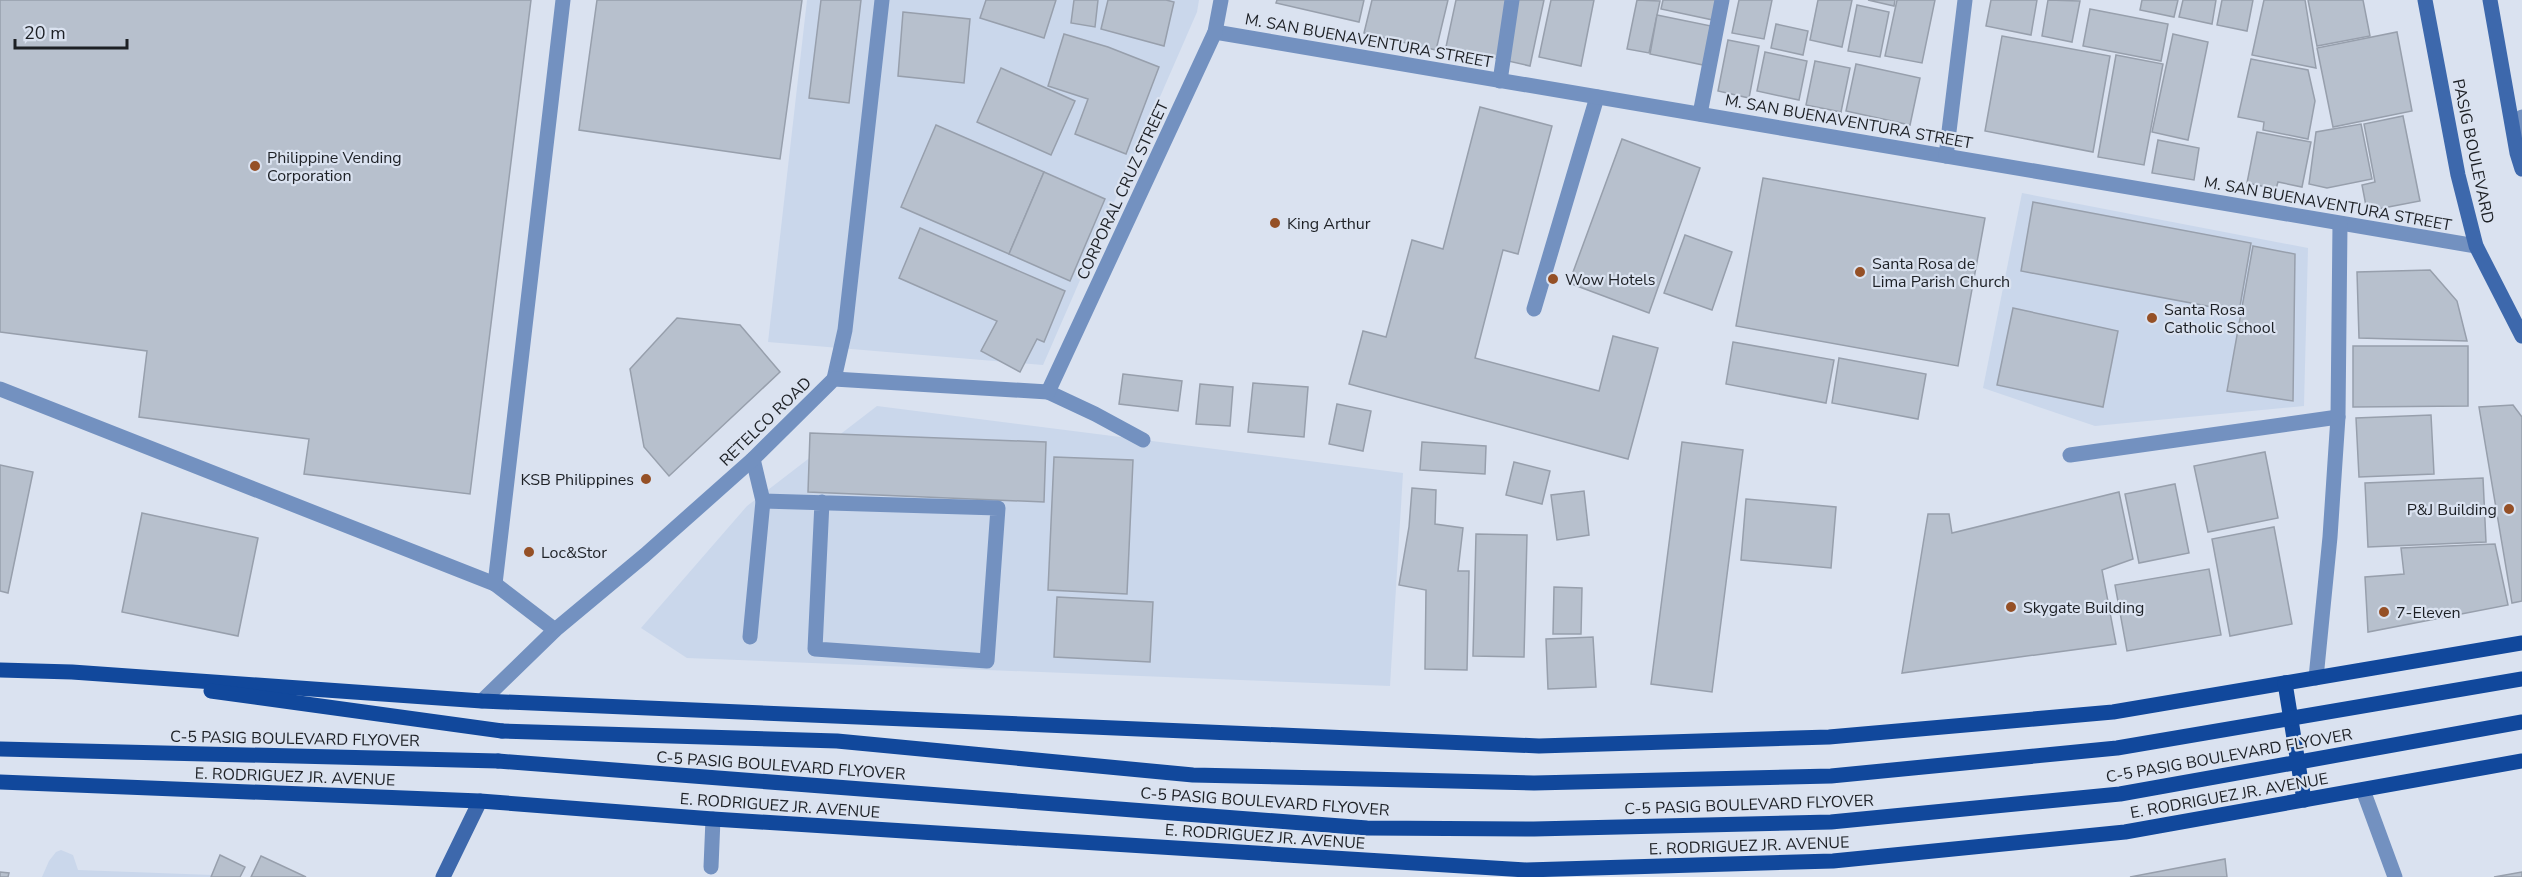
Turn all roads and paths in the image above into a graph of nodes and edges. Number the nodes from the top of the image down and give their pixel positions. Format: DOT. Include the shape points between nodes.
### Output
graph roads {
  1 [pos="563,0"];
  2 [pos="882,0"];
  3 [pos="1221,0"];
  4 [pos="1512,0"];
  5 [pos="1722,0"];
  6 [pos="1965,0"];
  7 [pos="2426,0"];
  8 [pos="2490,0"];
  9 [pos="1215,32"];
  10 [pos="1500,81"];
  11 [pos="1597,97"];
  12 [pos="1700,114"];
  13 [pos="2522,117"];
  14 [pos="2517,153"];
  15 [pos="1946,156"];
  16 [pos="2522,169"];
  17 [pos="2340,224"];
  18 [pos="2476,246"];
  19 [pos="1534,309"];
  20 [pos="2522,336"];
  21 [pos="834,379"];
  22 [pos="0,389"];
  23 [pos="1048,392"];
  24 [pos="2338,417"];
  25 [pos="1143,440"];
  26 [pos="2070,455"];
  27 [pos="753,459"];
  28 [pos="763,501"];
  29 [pos="822,502"];
  30 [pos="495,584"];
  31 [pos="555,630"];
  32 [pos="750,638"];
  33 [pos="2522,643"];
  34 [pos="0,670"];
  35 [pos="72,672"];
  36 [pos="2316,678"];
  37 [pos="2522,679"];
  38 [pos="2285,683"];
  39 [pos="482,701"];
  40 [pos="2522,722"];
  41 [pos="0,749"];
  42 [pos="2522,761"];
  43 [pos="0,782"];
  44 [pos="2363,790"];
  45 [pos="2304,800"];
  46 [pos="480,801"];
  47 [pos="713,819"];
  48 [pos="711,867"];
  49 [pos="443,877"];
  50 [pos="2395,877"];
  1 -- 30 [label="street"];
  2 -- 21 [label="street" via="845,330"];
  3 -- 9 [label="street, CORPORAL CRUZ STREET"];
  4 -- 10 [label="street"];
  5 -- 12 [label="street"];
  6 -- 15 [label="street"];
  7 -- 18 [label="main road, PASIG BOULEVARD" via="2457,175"];
  8 -- 14 [label="main road"];
  9 -- 10 [label="street, M. SAN BUENAVENTURA STREET"];
  9 -- 23 [label="street, CORPORAL CRUZ STREET"];
  10 -- 11 [label="street, M. SAN BUENAVENTURA STREET"];
  11 -- 12 [label="street, M. SAN BUENAVENTURA STREET"];
  11 -- 19 [label="street"];
  12 -- 15 [label="street, M. SAN BUENAVENTURA STREET"];
  13 -- 14 [label="street"];
  14 -- 16 [label="main road"];
  15 -- 17 [label="street, M. SAN BUENAVENTURA STREET"];
  17 -- 18 [label="street, M. SAN BUENAVENTURA STREET"];
  17 -- 24 [label="street"];
  18 -- 20 [label="main road, PASIG BOULEVARD"];
  21 -- 23 [label="street, RETELCO ROAD"];
  21 -- 27 [label="street, RETELCO ROAD"];
  22 -- 30 [label="street"];
  23 -- 25 [label="street, RETELCO ROAD"];
  24 -- 26 [label="street"];
  24 -- 36 [label="street"];
  27 -- 28 [label="street"];
  27 -- 31 [label="street, RETELCO ROAD"];
  28 -- 29 [label="street"];
  28 -- 32 [label="street"];
  29 -- 29 [label="street" via="998,508 987,661 815,649"];
  30 -- 31 [label="street"];
  31 -- 39 [label="street, RETELCO ROAD"];
  33 -- 36 [label="main road"];
  34 -- 35 [label="main road"];
  35 -- 37 [label="main road, C-5 PASIG BOULEVARD FLYOVER, bridge" via="502,731 837,741 1193,775 1534,783 1831,776 2117,748"];
  35 -- 39 [label="main road"];
  36 -- 38 [label="main road"];
  38 -- 39 [label="main road" via="2113,712 1829,737 1539,746"];
  38 -- 45 [label="main road"];
  40 -- 41 [label="main road, C-5 PASIG BOULEVARD FLYOVER, bridge" via="2120,794 1831,822 1545,829 1367,828 498,761"];
  42 -- 44 [label="main road, E. RODRIGUEZ JR. AVENUE"];
  43 -- 46 [label="main road, E. RODRIGUEZ JR. AVENUE"];
  44 -- 45 [label="main road, E. RODRIGUEZ JR. AVENUE"];
  44 -- 50 [label="street"];
  45 -- 47 [label="main road, E. RODRIGUEZ JR. AVENUE" via="2125,832 1833,861 1526,870"];
  46 -- 47 [label="main road, E. RODRIGUEZ JR. AVENUE"];
  46 -- 49 [label="main road"];
  47 -- 48 [label="street"];
}
